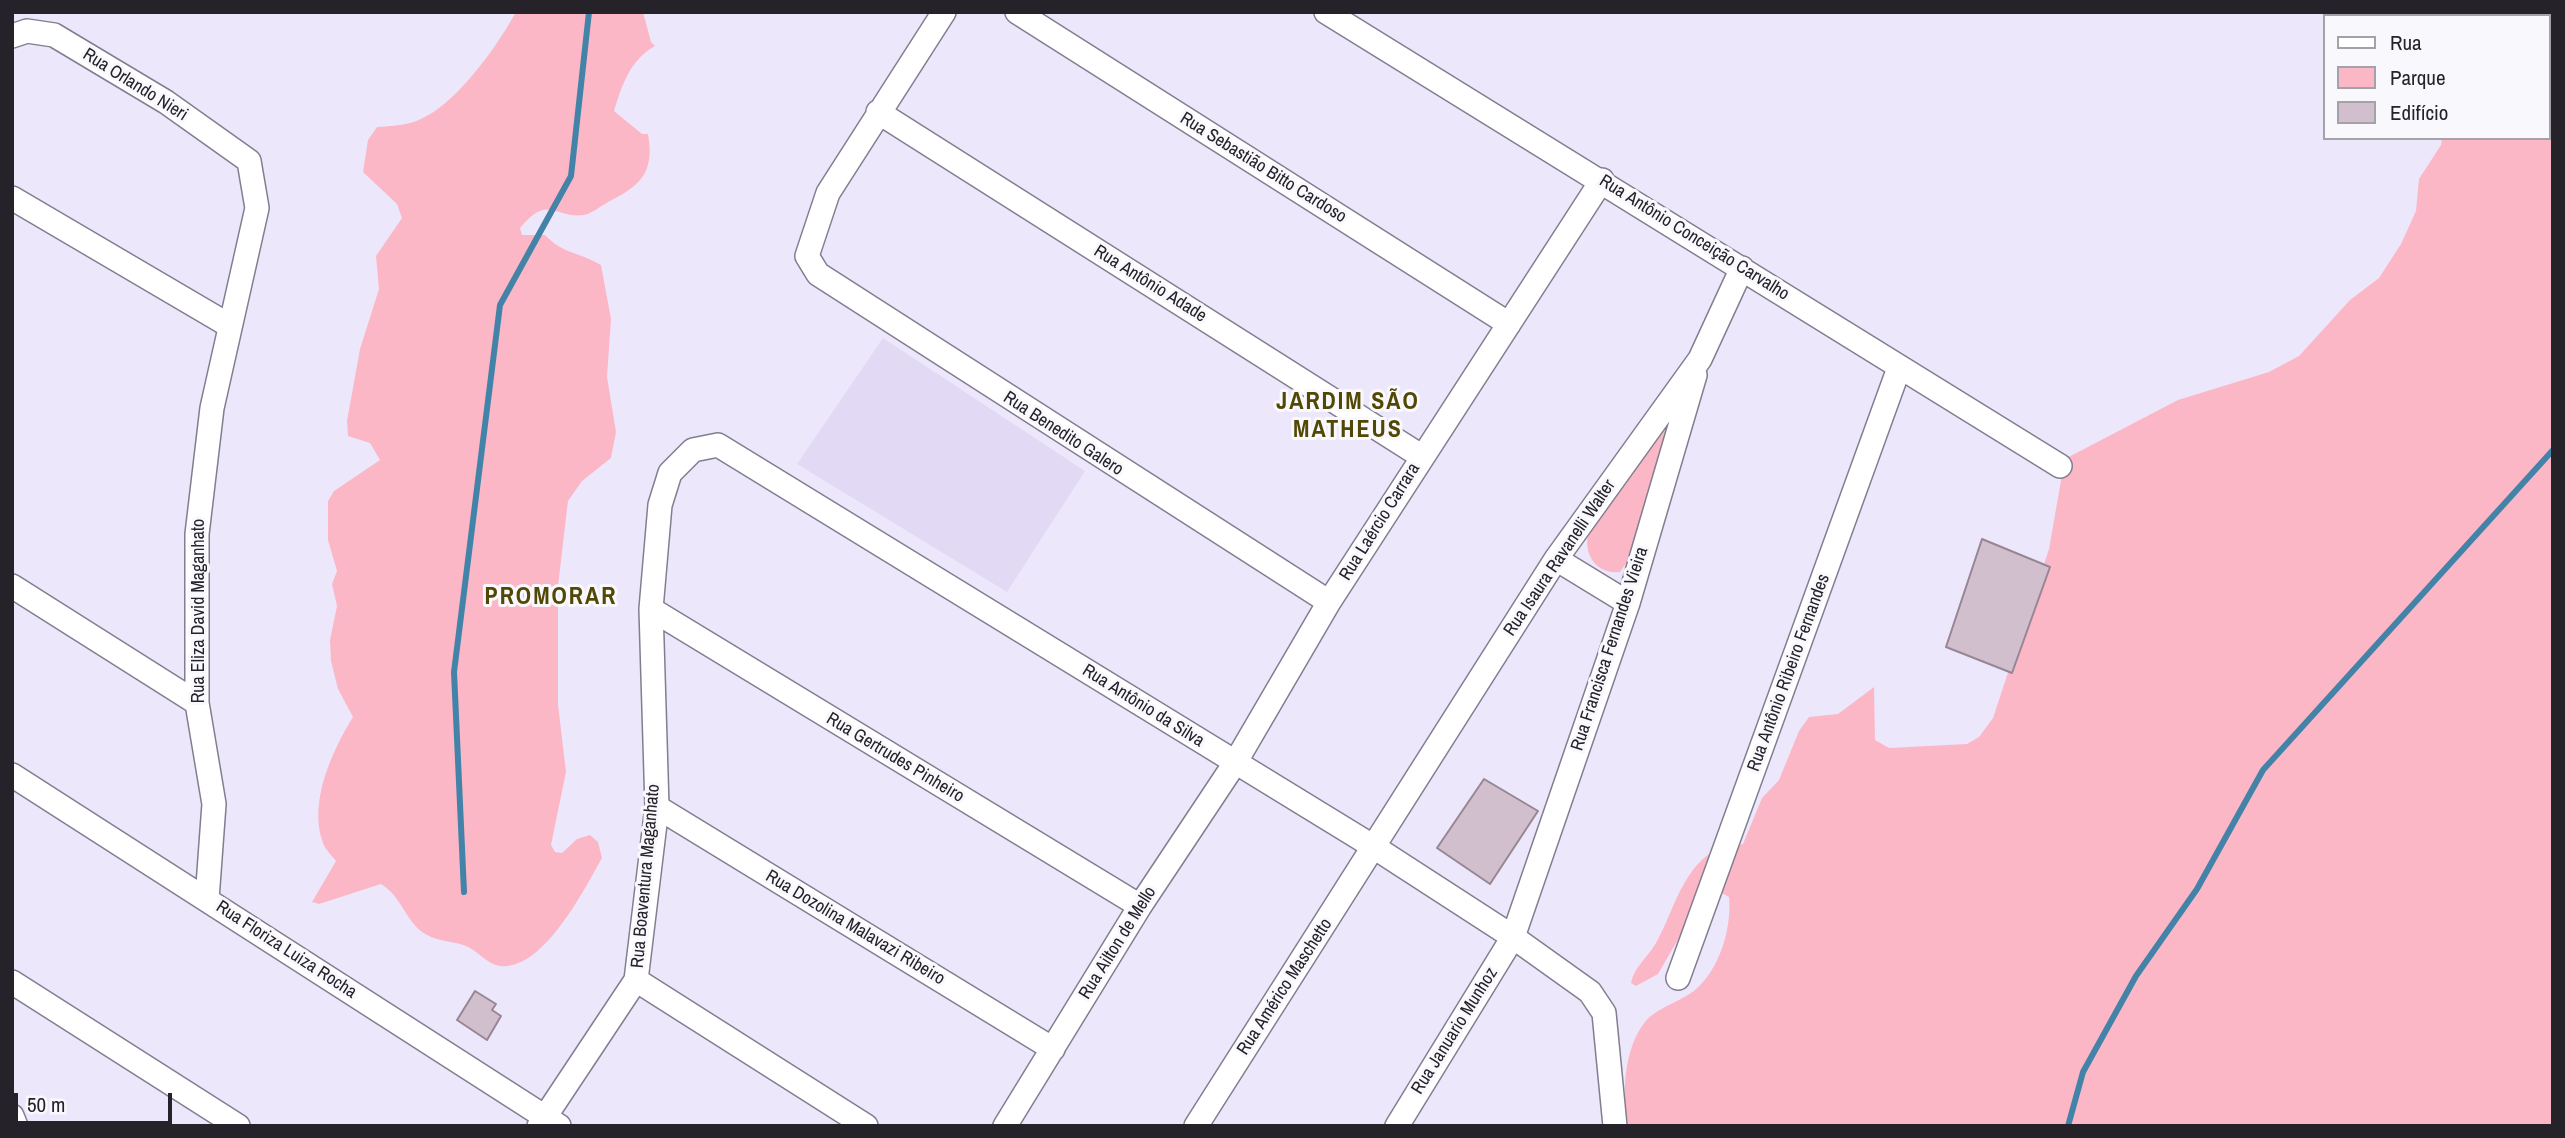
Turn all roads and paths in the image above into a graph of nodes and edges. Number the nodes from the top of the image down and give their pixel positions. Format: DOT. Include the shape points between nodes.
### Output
graph roads {
  1 [pos="944,12"];
  2 [pos="1017,12"];
  3 [pos="1326,12"];
  4 [pos="12,36"];
  5 [pos="878,112"];
  6 [pos="249,161"];
  7 [pos="1602,180"];
  8 [pos="12,198"];
  9 [pos="1742,268"];
  10 [pos="1509,324"];
  11 [pos="230,326"];
  12 [pos="1700,359"];
  13 [pos="1899,368"];
  14 [pos="1421,456"];
  15 [pos="2060,466"];
  16 [pos="670,473"];
  17 [pos="1556,559"];
  18 [pos="12,586"];
  19 [pos="1329,602"];
  20 [pos="1628,603"];
  21 [pos="651,609"];
  22 [pos="197,703"];
  23 [pos="1235,763"];
  24 [pos="12,775"];
  25 [pos="657,807"];
  26 [pos="1374,847"];
  27 [pos="206,899"];
  28 [pos="1140,906"];
  29 [pos="1513,937"];
  30 [pos="1678,978"];
  31 [pos="636,980"];
  32 [pos="12,982"];
  33 [pos="1053,1049"];
  34 [pos="1612,1097"];
  35 [pos="12,1116"];
  36 [pos="548,1123"];
  37 [pos="16,1126"];
  38 [pos="238,1126"];
  39 [pos="866,1126"];
  40 [pos="1005,1126"];
  41 [pos="1196,1126"];
  42 [pos="1397,1126"];
  43 [pos="1596,1126"];
  44 [pos="1615,1126"];
  1 -- 5 [label="street"];
  2 -- 10 [label="street, Rua Sebastião Bitto Cardoso"];
  3 -- 7 [label="street, Rua Antônio Conceição Carvalho"];
  4 -- 6 [label="street, Rua Orlando Nieri" via="27,31 54,35 166,102"];
  5 -- 14 [label="street, Rua Antônio Adade"];
  5 -- 19 [label="street, Rua Benedito Galero" via="828,193 807,256 818,274"];
  6 -- 11 [label="street, Rua Eliza David Maganhato" via="257,208"];
  7 -- 9 [label="street, Rua Antônio Conceição Carvalho"];
  7 -- 10 [label="street, Rua Laércio Carrara"];
  8 -- 11 [label="street"];
  9 -- 12 [label="street, Rua Isaura Ravanelli Walter"];
  9 -- 13 [label="street, Rua Antônio Conceição Carvalho"];
  10 -- 14 [label="street, Rua Laércio Carrara"];
  11 -- 22 [label="street, Rua Eliza David Maganhato" via="212,408 197,534"];
  12 -- 17 [label="street, Rua Isaura Ravanelli Walter"];
  12 -- 20 [label="street, Rua Francisca Fernandes Vieira"];
  13 -- 15 [label="street, Rua Antônio Conceição Carvalho"];
  13 -- 30 [label="street, Rua Antônio Ribeiro Fernandes"];
  14 -- 19 [label="street, Rua Laércio Carrara"];
  16 -- 21 [label="street, Rua Boaventura Maganhato" via="660,505"];
  16 -- 23 [label="street, Rua Antônio da Silva" via="693,450 718,445"];
  17 -- 20 [label="street"];
  17 -- 26 [label="street, Rua Isaura Ravanelli Walter"];
  18 -- 22 [label="street"];
  19 -- 23 [label="street, Rua Laércio Carrara"];
  20 -- 29 [label="street, Rua Francisca Fernandes Vieira"];
  21 -- 25 [label="street, Rua Boaventura Maganhato"];
  21 -- 28 [label="street, Rua Gertrudes Pinheiro"];
  22 -- 27 [label="street, Rua Eliza David Maganhato" via="214,804"];
  23 -- 26 [label="street, Rua Antônio da Silva"];
  23 -- 28 [label="street, Rua Ailton de Mello"];
  24 -- 27 [label="street, Rua Floriza Luiza Rocha"];
  25 -- 31 [label="street, Rua Boaventura Maganhato"];
  25 -- 33 [label="street, Rua Dozolina Malavazi Ribeiro"];
  26 -- 29 [label="street, Rua Antônio da Silva"];
  26 -- 41 [label="street, Rua Américo Maschetto"];
  27 -- 36 [label="street, Rua Floriza Luiza Rocha"];
  28 -- 33 [label="street, Rua Ailton de Mello"];
  29 -- 34 [label="street, Rua Antônio da Silva" via="1590,992 1604,1013"];
  29 -- 42 [label="street, Rua Januario Munhoz"];
  31 -- 36 [label="street, Rua Boaventura Maganhato"];
  31 -- 39 [label="street"];
  32 -- 38 [label="street"];
  33 -- 40 [label="street, Rua Ailton de Mello"];
  34 -- 43 [label="street"];
  34 -- 44 [label="street"];
  35 -- 37 [label="street"];
}
